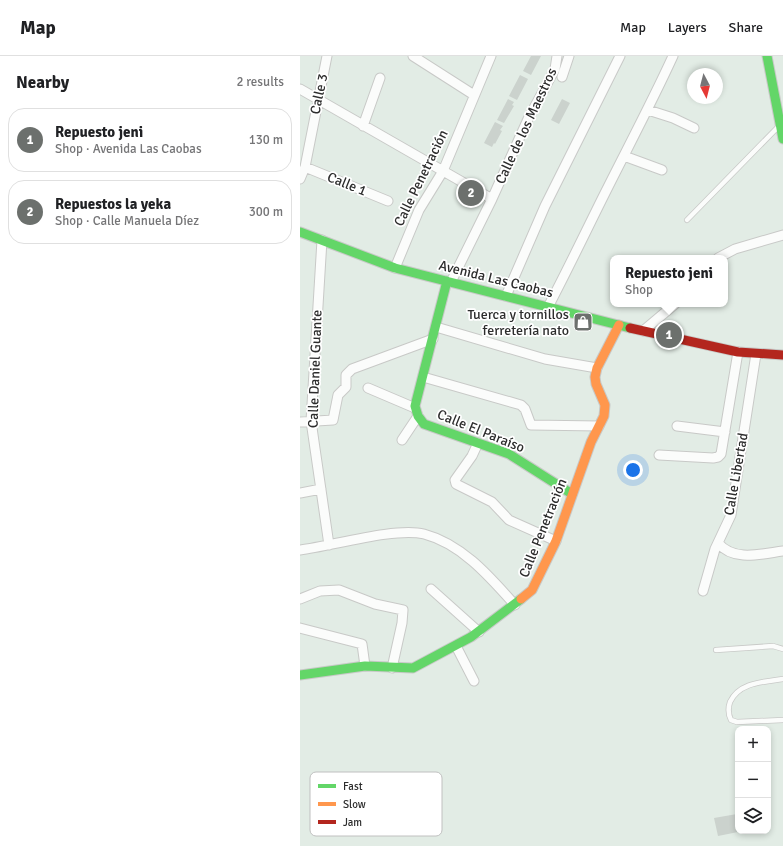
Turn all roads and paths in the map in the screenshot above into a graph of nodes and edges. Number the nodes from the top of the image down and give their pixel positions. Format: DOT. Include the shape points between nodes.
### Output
graph roads {
  1 [pos="327,56"];
  2 [pos="413,56"];
  3 [pos="491,56"];
  4 [pos="557,56"];
  5 [pos="569,56"];
  6 [pos="620,56"];
  7 [pos="672,56"];
  8 [pos="767,56"];
  9 [pos="429,61"];
  10 [pos="562,77"];
  11 [pos="380,78"];
  12 [pos="300,89"];
  13 [pos="474,95"];
  14 [pos="318,98"];
  15 [pos="648,110"];
  16 [pos="780,125"];
  17 [pos="363,126"];
  18 [pos="694,128"];
  19 [pos="783,139"];
  20 [pos="624,156"];
  21 [pos="305,167"];
  22 [pos="662,170"];
  23 [pos="443,171"];
  24 [pos="300,179"];
  25 [pos="492,199"];
  26 [pos="388,201"];
  27 [pos="687,220"];
  28 [pos="300,232"];
  29 [pos="783,235"];
  30 [pos="322,240"];
  31 [pos="724,255"];
  32 [pos="395,268"];
  33 [pos="449,282"];
  34 [pos="506,296"];
  35 [pos="548,307"];
  36 [pos="672,307"];
  37 [pos="619,325"];
  38 [pos="436,327"];
  39 [pos="643,332"];
  40 [pos="433,338"];
  41 [pos="738,352"];
  42 [pos="756,354"];
  43 [pos="783,355"];
  44 [pos="597,368"];
  45 [pos="424,377"];
  46 [pos="368,388"];
  47 [pos="417,412"];
  48 [pos="311,421"];
  49 [pos="300,422"];
  50 [pos="598,426"];
  51 [pos="677,426"];
  52 [pos="724,432"];
  53 [pos="402,440"];
  54 [pos="478,443"];
  55 [pos="659,455"];
  56 [pos="321,488"];
  57 [pos="300,493"];
  58 [pos="572,494"];
  59 [pos="556,541"];
  60 [pos="718,543"];
  61 [pos="330,545"];
  62 [pos="300,550"];
  63 [pos="783,551"];
  64 [pos="432,589"];
  65 [pos="703,591"];
  66 [pos="300,599"];
  67 [pos="515,604"];
  68 [pos="300,628"];
  69 [pos="478,632"];
  70 [pos="456,646"];
  71 [pos="783,649"];
  72 [pos="716,650"];
  73 [pos="365,666"];
  74 [pos="392,668"];
  75 [pos="300,674"];
  76 [pos="783,679"];
  77 [pos="474,681"];
  78 [pos="783,720"];
  1 -- 14 [label="street, Calle 3"];
  2 -- 9 [label="street"];
  3 -- 13 [label="street, Calle Penetración"];
  4 -- 25 [label="street, Calle de los Maestros" via="555,69 528,118"];
  5 -- 10 [label="street"];
  6 -- 34 [label="street" via="545,206"];
  7 -- 15 [label="street"];
  8 -- 16 [label="street"];
  9 -- 13 [label="street"];
  11 -- 17 [label="street"];
  12 -- 14 [label="street"];
  13 -- 23 [label="street, Calle Penetración"];
  14 -- 17 [label="street"];
  14 -- 21 [label="street, Calle 3"];
  15 -- 18 [label="street"];
  15 -- 20 [label="street"];
  16 -- 19 [label="street"];
  16 -- 27 [label="lane"];
  17 -- 23 [label="street"];
  20 -- 22 [label="street"];
  20 -- 35 [label="street"];
  21 -- 24 [label="street, Calle 3"];
  21 -- 26 [label="street, Calle 1"];
  23 -- 25 [label="street"];
  23 -- 32 [label="street, Calle Penetración" via="419,210"];
  25 -- 33 [label="street, Calle de los Maestros"];
  28 -- 30 [label="street, Avenida Las Caobas"];
  29 -- 31 [label="street" via="735,249"];
  30 -- 32 [label="street, Avenida Las Caobas"];
  30 -- 48 [label="street, Calle Daniel Guante"];
  32 -- 33 [label="street, Avenida Las Caobas"];
  33 -- 34 [label="street, Avenida Las Caobas"];
  33 -- 38 [label="street"];
  34 -- 35 [label="street, Avenida Las Caobas"];
  35 -- 37 [label="street, Avenida Las Caobas"];
  36 -- 39 [label="street"];
  37 -- 39 [label="street, Avenida Las Caobas"];
  37 -- 44 [label="street, Calle Penetración"];
  38 -- 40 [label="street"];
  38 -- 44 [label="street" via="545,359"];
  39 -- 41 [label="street, Avenida Las Caobas"];
  40 -- 45 [label="street"];
  40 -- 48 [label="street" via="352,369 346,375 346,387 338,395 335,418"];
  41 -- 42 [label="street, Avenida Las Caobas"];
  41 -- 52 [label="street"];
  42 -- 43 [label="street, Avenida Las Caobas"];
  42 -- 60 [label="street, Calle Libertad" via="730,516"];
  44 -- 50 [label="street, Calle Penetración" via="595,380 605,408"];
  45 -- 47 [label="street"];
  45 -- 50 [label="street" via="521,405 531,425"];
  46 -- 47 [label="street"];
  47 -- 53 [label="street"];
  47 -- 54 [label="street, Calle El Paraíso" via="424,424"];
  48 -- 49 [label="street"];
  48 -- 56 [label="street, Calle Daniel Guante"];
  50 -- 58 [label="street, Calle Penetración"];
  51 -- 52 [label="street"];
  52 -- 55 [label="street" via="721,454 718,457"];
  54 -- 58 [label="street, Calle El Paraíso" via="509,454"];
  54 -- 59 [label="street" via="455,480 456,484 492,502 509,520"];
  56 -- 57 [label="street"];
  56 -- 61 [label="street, Calle Daniel Guante"];
  58 -- 59 [label="street, Calle Penetración"];
  59 -- 67 [label="street, Calle Penetración" via="535,586"];
  60 -- 63 [label="street" via="728,551 745,555"];
  60 -- 65 [label="street, Calle Libertad"];
  61 -- 62 [label="street"];
  61 -- 67 [label="street" via="390,535 425,534 458,551 477,565"];
  64 -- 69 [label="street"];
  66 -- 74 [label="street" via="320,591 339,590 371,603 403,610"];
  67 -- 69 [label="street, Calle Penetración"];
  68 -- 73 [label="street" via="362,644"];
  69 -- 70 [label="street, Calle Penetración"];
  70 -- 74 [label="street, Calle Penetración" via="413,668"];
  70 -- 77 [label="street"];
  71 -- 72 [label="lane" via="773,646"];
  73 -- 74 [label="street, Calle Penetración"];
  73 -- 75 [label="street, Calle Penetración"];
  76 -- 78 [label="lane" via="758,682 738,690 729,705 728,715 731,720 737,722"];
}
